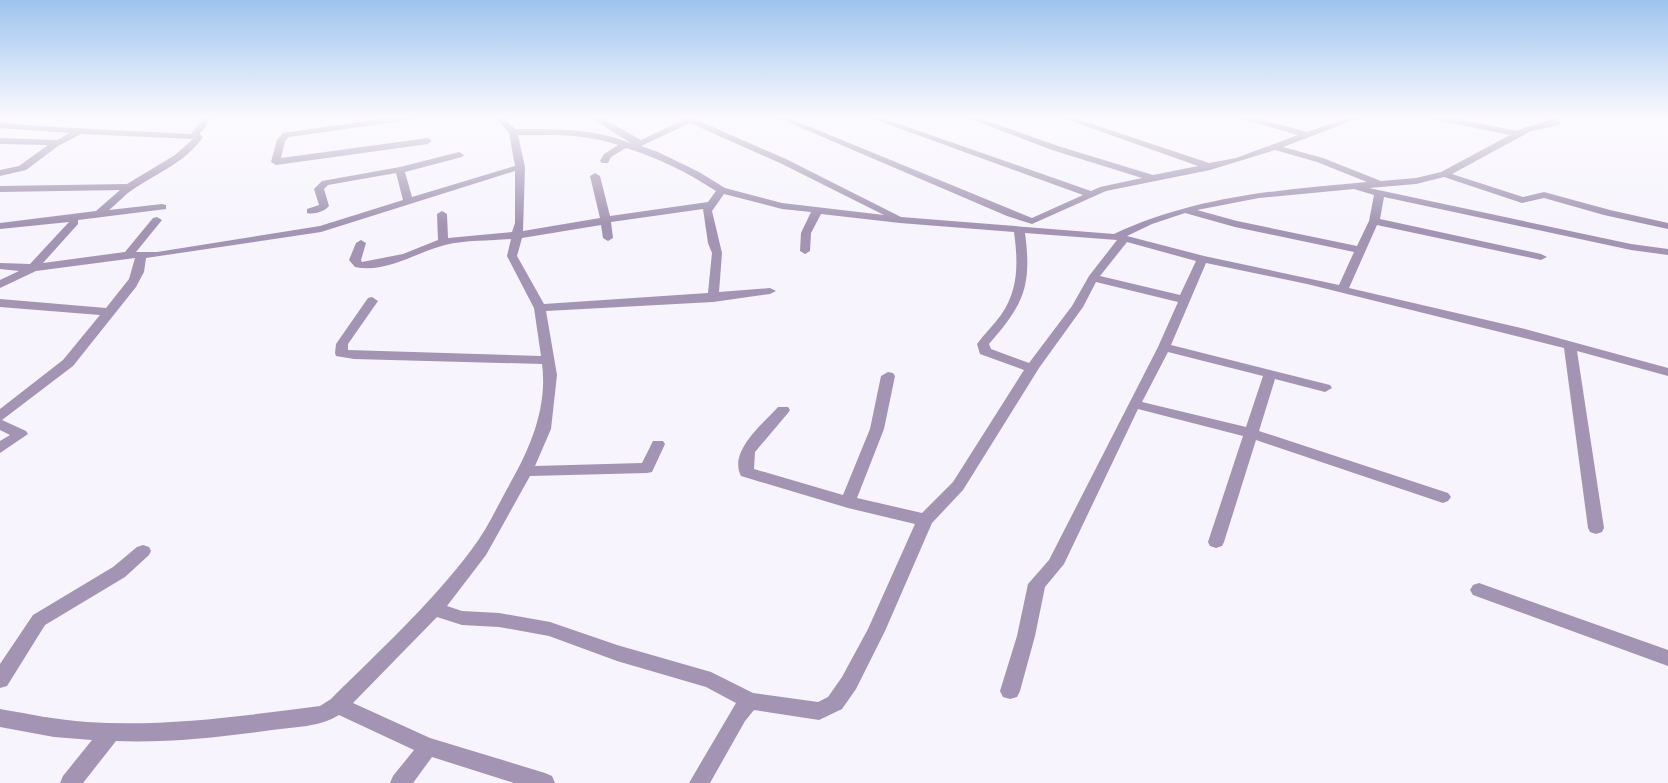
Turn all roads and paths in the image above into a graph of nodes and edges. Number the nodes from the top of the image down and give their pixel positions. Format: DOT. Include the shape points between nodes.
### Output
graph roads {
  1 [pos="43,154"];
  2 [pos="180,154"];
  3 [pos="278,154"];
  4 [pos="337,154"];
  5 [pos="517,154"];
  6 [pos="612,154"];
  7 [pos="653,154"];
  8 [pos="766,154"];
  9 [pos="867,154"];
  10 [pos="975,154"];
  11 [pos="1073,154"];
  12 [pos="1171,154"];
  13 [pos="1253,154"];
  14 [pos="1297,154"];
  15 [pos="1481,154"];
  16 [pos="459,155"];
  17 [pos="605,160"];
  18 [pos="520,167"];
  19 [pos="1211,167"];
  20 [pos="400,170"];
  21 [pos="1444,174"];
  22 [pos="3,175"];
  23 [pos="595,176"];
  24 [pos="1152,178"];
  25 [pos="129,187"];
  26 [pos="0,189"];
  27 [pos="722,190"];
  28 [pos="1380,190"];
  29 [pos="1090,194"];
  30 [pos="408,201"];
  31 [pos="711,205"];
  32 [pos="162,207"];
  33 [pos="1184,210"];
  34 [pos="311,211"];
  35 [pos="817,211"];
  36 [pos="99,214"];
  37 [pos="442,214"];
  38 [pos="72,218"];
  39 [pos="900,219"];
  40 [pos="157,220"];
  41 [pos="606,220"];
  42 [pos="1374,221"];
  43 [pos="0,226"];
  44 [pos="1032,226"];
  45 [pos="1668,226"];
  46 [pos="1019,230"];
  47 [pos="517,235"];
  48 [pos="608,238"];
  49 [pos="1120,238"];
  50 [pos="443,242"];
  51 [pos="361,243"];
  52 [pos="1361,250"];
  53 [pos="805,251"];
  54 [pos="1668,252"];
  55 [pos="128,255"];
  56 [pos="141,256"];
  57 [pos="1540,257"];
  58 [pos="1202,259"];
  59 [pos="0,266"];
  60 [pos="33,268"];
  61 [pos="1093,278"];
  62 [pos="0,285"];
  63 [pos="1343,289"];
  64 [pos="770,291"];
  65 [pos="713,298"];
  66 [pos="372,300"];
  67 [pos="1185,300"];
  68 [pos="0,303"];
  69 [pos="540,308"];
  70 [pos="109,312"];
  71 [pos="1569,346"];
  72 [pos="1164,347"];
  73 [pos="547,360"];
  74 [pos="1032,368"];
  75 [pos="1668,372"];
  76 [pos="1270,374"];
  77 [pos="888,376"];
  78 [pos="1325,388"];
  79 [pos="1134,404"];
  80 [pos="783,410"];
  81 [pos="0,416"];
  82 [pos="0,424"];
  83 [pos="1250,433"];
  84 [pos="658,444"];
  85 [pos="0,448"];
  86 [pos="525,471"];
  87 [pos="1443,497"];
  88 [pos="848,502"];
  89 [pos="925,520"];
  90 [pos="1596,528"];
  91 [pos="1216,542"];
  92 [pos="143,551"];
  93 [pos="1479,590"];
  94 [pos="434,609"];
  95 [pos="1668,658"];
  96 [pos="0,680"];
  97 [pos="1011,691"];
  98 [pos="750,701"];
  99 [pos="338,705"];
  100 [pos="0,718"];
  101 [pos="112,731"];
  102 [pos="427,746"];
  103 [pos="70,783"];
  104 [pos="400,783"];
  105 [pos="545,783"];
  106 [pos="699,783"];
  1 -- 22 [label="street"];
  2 -- 25 [label="street"];
  3 -- 4 [label="street" via="276,162"];
  5 -- 18 [label="street"];
  6 -- 17 [label="street"];
  7 -- 27 [label="street"];
  8 -- 39 [label="street"];
  9 -- 44 [label="street"];
  10 -- 29 [label="street"];
  11 -- 24 [label="street"];
  12 -- 19 [label="street"];
  13 -- 19 [label="street"];
  14 -- 28 [label="street" via="1320,160"];
  15 -- 21 [label="street"];
  16 -- 20 [label="street"];
  18 -- 30 [label="street"];
  18 -- 47 [label="street"];
  19 -- 24 [label="street"];
  20 -- 30 [label="street"];
  20 -- 34 [label="street" via="325,183 320,189 324,206"];
  21 -- 28 [label="street"];
  21 -- 45 [label="street" via="1522,200 1545,195"];
  23 -- 41 [label="street"];
  24 -- 29 [label="street"];
  25 -- 26 [label="street"];
  25 -- 36 [label="street"];
  27 -- 31 [label="street"];
  27 -- 35 [label="street"];
  28 -- 33 [label="street" via="1354,188 1258,195"];
  28 -- 42 [label="street"];
  28 -- 54 [label="street"];
  29 -- 44 [label="street"];
  30 -- 56 [label="street" via="321,229"];
  31 -- 41 [label="street"];
  31 -- 65 [label="street" via="706,211 717,253"];
  32 -- 36 [label="street"];
  33 -- 49 [label="street" via="1148,222"];
  33 -- 52 [label="street"];
  35 -- 39 [label="street"];
  35 -- 53 [label="street" via="806,233"];
  36 -- 38 [label="street"];
  37 -- 50 [label="street"];
  38 -- 43 [label="street"];
  38 -- 60 [label="street" via="74,222"];
  39 -- 46 [label="street"];
  40 -- 55 [label="street"];
  41 -- 47 [label="street"];
  41 -- 48 [label="street"];
  42 -- 52 [label="street"];
  42 -- 57 [label="street"];
  44 -- 46 [label="street"];
  44 -- 49 [label="street"];
  46 -- 74 [label="street" via="1023,284 1008,316 983,344 985,351"];
  47 -- 50 [label="street"];
  47 -- 69 [label="street" via="512,256"];
  49 -- 58 [label="street"];
  49 -- 61 [label="street"];
  50 -- 51 [label="street" via="406,257 359,265 355,260"];
  52 -- 63 [label="street"];
  55 -- 56 [label="street"];
  55 -- 60 [label="street"];
  56 -- 70 [label="street" via="134,278"];
  58 -- 63 [label="street"];
  58 -- 67 [label="street"];
  59 -- 60 [label="street"];
  60 -- 62 [label="street"];
  61 -- 67 [label="street"];
  61 -- 74 [label="street" via="1077,307"];
  63 -- 71 [label="street"];
  64 -- 65 [label="street"];
  65 -- 69 [label="street"];
  66 -- 73 [label="street" via="342,344 341,353"];
  67 -- 72 [label="street"];
  68 -- 70 [label="street"];
  69 -- 73 [label="street"];
  70 -- 81 [label="street" via="68,363"];
  71 -- 75 [label="street"];
  71 -- 90 [label="street"];
  72 -- 76 [label="street"];
  72 -- 79 [label="street"];
  73 -- 86 [label="street" via="550,375 546,422"];
  74 -- 89 [label="street" via="958,486"];
  76 -- 78 [label="street"];
  76 -- 83 [label="street"];
  77 -- 88 [label="street" via="877,429"];
  79 -- 83 [label="street"];
  79 -- 97 [label="street" via="1056,564 1037,584"];
  80 -- 88 [label="street" via="748,451 746,472"];
  82 -- 85 [label="street" via="21,434"];
  83 -- 87 [label="street"];
  83 -- 91 [label="street"];
  84 -- 86 [label="street" via="647,468"];
  86 -- 94 [label="street" via="480,550"];
  88 -- 89 [label="street"];
  89 -- 98 [label="street" via="876,631 835,703 819,711"];
  92 -- 96 [label="street" via="119,572 39,620"];
  93 -- 95 [label="street"];
  94 -- 98 [label="street" via="462,618 550,629 711,680"];
  94 -- 99 [label="street"];
  98 -- 106 [label="street"];
  99 -- 101 [label="street" via="324,714 257,723 203,729"];
  99 -- 102 [label="street"];
  100 -- 101 [label="street" via="54,728"];
  101 -- 103 [label="street"];
  102 -- 104 [label="street"];
  102 -- 105 [label="street"];
}
